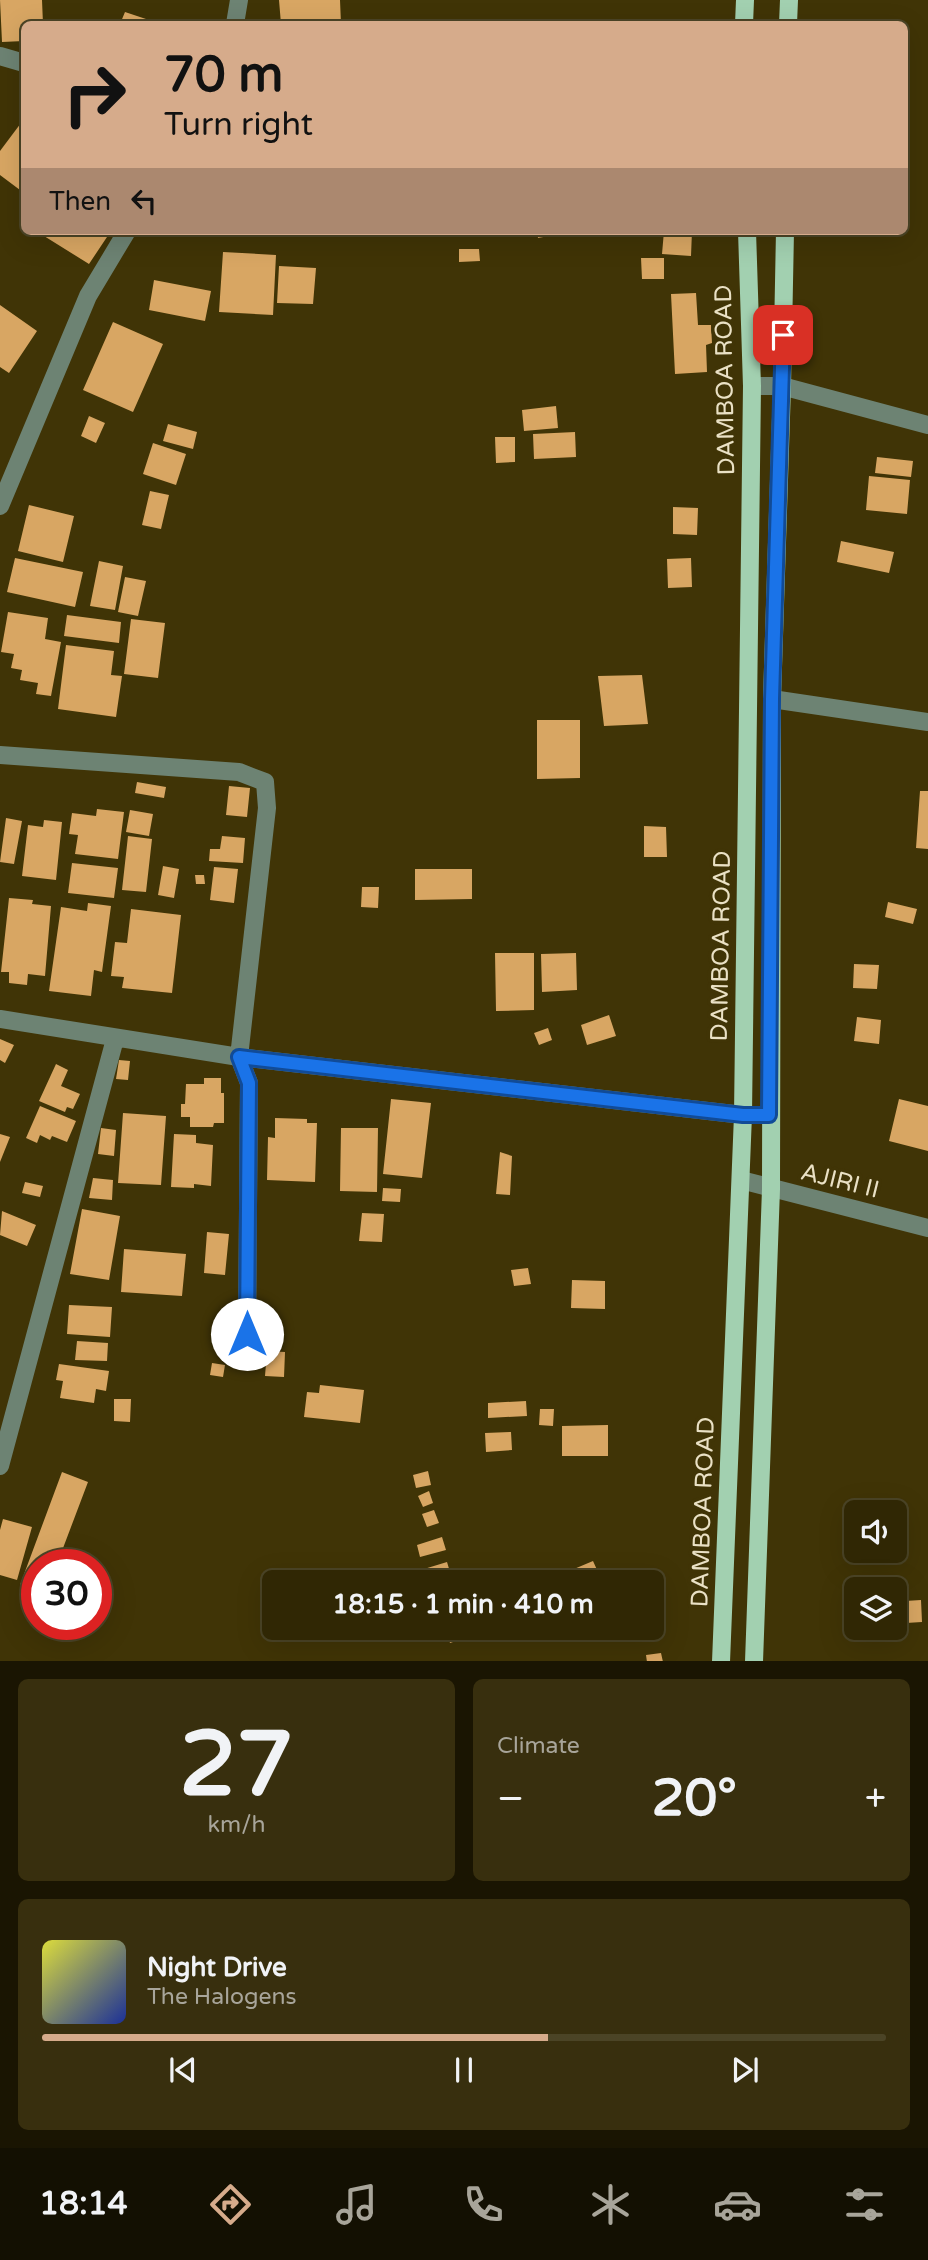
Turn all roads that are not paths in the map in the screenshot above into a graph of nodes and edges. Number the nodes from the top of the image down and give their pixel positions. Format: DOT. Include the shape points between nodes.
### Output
graph roads {
  1 [pos="239,0"];
  2 [pos="745,0"];
  3 [pos="789,0"];
  4 [pos="235,21"];
  5 [pos="744,21"];
  6 [pos="788,21"];
  7 [pos="0,56"];
  8 [pos="21,62"];
  9 [pos="125,235"];
  10 [pos="747,235"];
  11 [pos="785,235"];
  12 [pos="752,386"];
  13 [pos="782,387"];
  14 [pos="928,425"];
  15 [pos="0,506"];
  16 [pos="772,699"];
  17 [pos="928,722"];
  18 [pos="0,755"];
  19 [pos="0,1019"];
  20 [pos="115,1039"];
  21 [pos="239,1057"];
  22 [pos="743,1115"];
  23 [pos="769,1115"];
  24 [pos="741,1180"];
  25 [pos="771,1189"];
  26 [pos="928,1228"];
  27 [pos="247,1334"];
  28 [pos="8,1410"];
  29 [pos="0,1466"];
  30 [pos="721,1661"];
  31 [pos="754,1661"];
  1 -- 4 [label="street"];
  2 -- 5 [label="main road"];
  3 -- 6 [label="main road"];
  7 -- 8 [label="street"];
  9 -- 15 [label="street" via="88,296"];
  10 -- 12 [label="main road, DAMBOA ROAD"];
  11 -- 13 [label="main road, DAMBOA ROAD"];
  12 -- 13 [label="street"];
  12 -- 22 [label="main road, DAMBOA ROAD"];
  13 -- 14 [label="street"];
  13 -- 16 [label="main road, DAMBOA ROAD"];
  16 -- 17 [label="street"];
  16 -- 23 [label="main road, DAMBOA ROAD"];
  18 -- 21 [label="street" via="239,772 265,782 267,808"];
  19 -- 20 [label="street"];
  20 -- 21 [label="street"];
  20 -- 28 [label="street"];
  21 -- 22 [label="street"];
  21 -- 27 [label="street" via="249,1083"];
  22 -- 23 [label="street"];
  22 -- 24 [label="main road, DAMBOA ROAD"];
  23 -- 25 [label="main road, DAMBOA ROAD"];
  24 -- 25 [label="street, AJIRI II"];
  24 -- 30 [label="main road, DAMBOA ROAD"];
  25 -- 26 [label="street, AJIRI II"];
  25 -- 31 [label="main road, DAMBOA ROAD"];
  28 -- 29 [label="street"];
}
